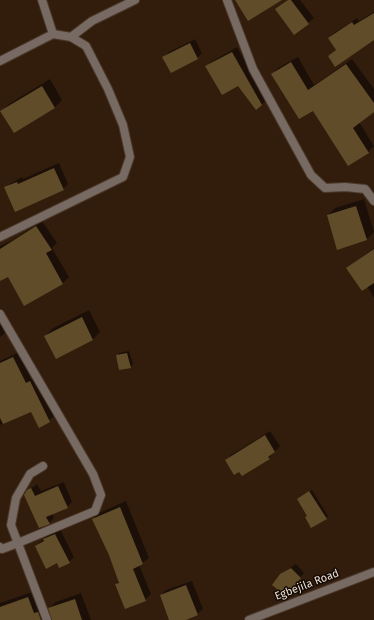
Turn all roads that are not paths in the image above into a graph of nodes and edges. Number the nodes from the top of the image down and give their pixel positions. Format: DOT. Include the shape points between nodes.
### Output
graph roads {
  1 [pos="42,0"];
  2 [pos="135,0"];
  3 [pos="227,0"];
  4 [pos="53,34"];
  5 [pos="71,36"];
  6 [pos="0,61"];
  7 [pos="374,201"];
  8 [pos="0,237"];
  9 [pos="0,314"];
  10 [pos="43,466"];
  11 [pos="18,543"];
  12 [pos="0,547"];
  13 [pos="374,572"];
  14 [pos="47,620"];
  15 [pos="249,620"];
  1 -- 4 [label="street"];
  2 -- 5 [label="street" via="92,21"];
  3 -- 7 [label="street" via="253,69 311,175 325,188 365,189"];
  4 -- 5 [label="street"];
  4 -- 6 [label="street"];
  5 -- 8 [label="street" via="86,46 108,89 123,126 130,158 123,177"];
  9 -- 11 [label="street" via="93,474 101,495 96,511"];
  10 -- 11 [label="street" via="30,474 16,498 11,525"];
  11 -- 12 [label="street" via="2,549"];
  11 -- 14 [label="street"];
  13 -- 15 [label="street, Egbejila Road"];
}
